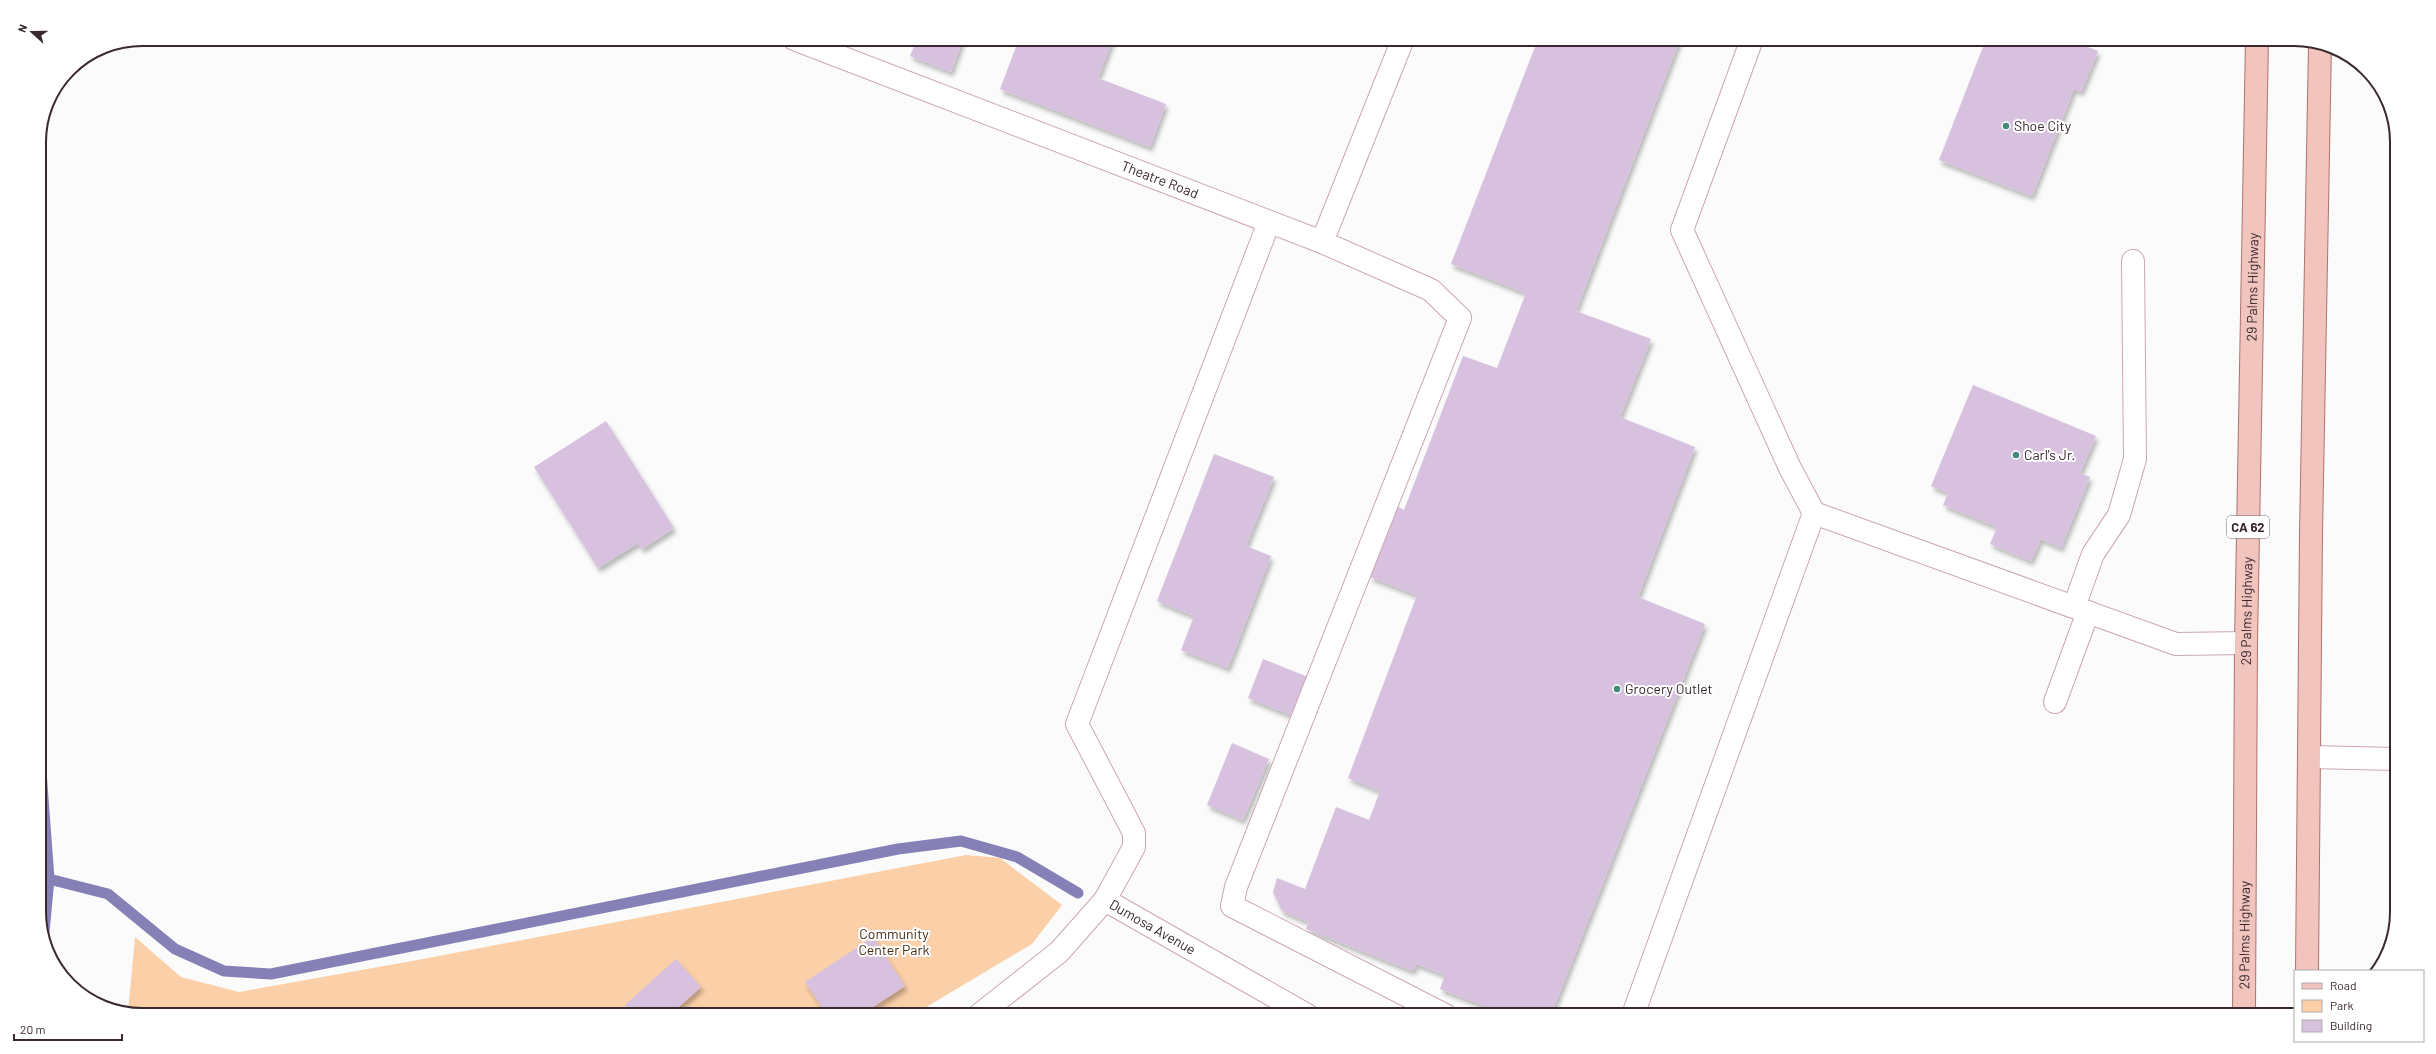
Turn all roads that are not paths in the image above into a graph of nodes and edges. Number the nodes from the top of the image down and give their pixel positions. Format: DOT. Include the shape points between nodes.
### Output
graph roads {
  1 [pos="812,46"];
  2 [pos="1400,46"];
  3 [pos="1749,46"];
  4 [pos="2257,46"];
  5 [pos="2320,50"];
  6 [pos="1269,222"];
  7 [pos="1322,242"];
  8 [pos="2133,261"];
  9 [pos="1814,513"];
  10 [pos="2081,610"];
  11 [pos="2246,643"];
  12 [pos="2055,702"];
  13 [pos="2309,757"];
  14 [pos="2390,759"];
  15 [pos="1105,900"];
  16 [pos="2307,970"];
  17 [pos="988,1008"];
  18 [pos="1295,1008"];
  19 [pos="1431,1008"];
  20 [pos="1636,1008"];
  21 [pos="2244,1008"];
  1 -- 6 [label="street, Theatre Road"];
  2 -- 7 [label="street"];
  3 -- 9 [label="street" via="1682,230 1790,468"];
  4 -- 11 [label="main road, 29 Palms Highway / CA 62"];
  5 -- 13 [label="main road"];
  6 -- 7 [label="street, Theatre Road"];
  6 -- 15 [label="street" via="1077,724 1134,833 1134,847"];
  7 -- 19 [label="street, Theatre Road" via="1431,290 1460,318 1236,887 1232,906"];
  8 -- 10 [label="street" via="2135,459 2118,514 2093,554"];
  9 -- 10 [label="street"];
  9 -- 20 [label="street"];
  10 -- 11 [label="street" via="2176,644"];
  10 -- 12 [label="street"];
  11 -- 21 [label="main road, 29 Palms Highway / CA 62"];
  13 -- 14 [label="street"];
  13 -- 16 [label="main road"];
  15 -- 17 [label="street, Dumosa Avenue" via="1059,952"];
  15 -- 18 [label="street, Dumosa Avenue"];
}
